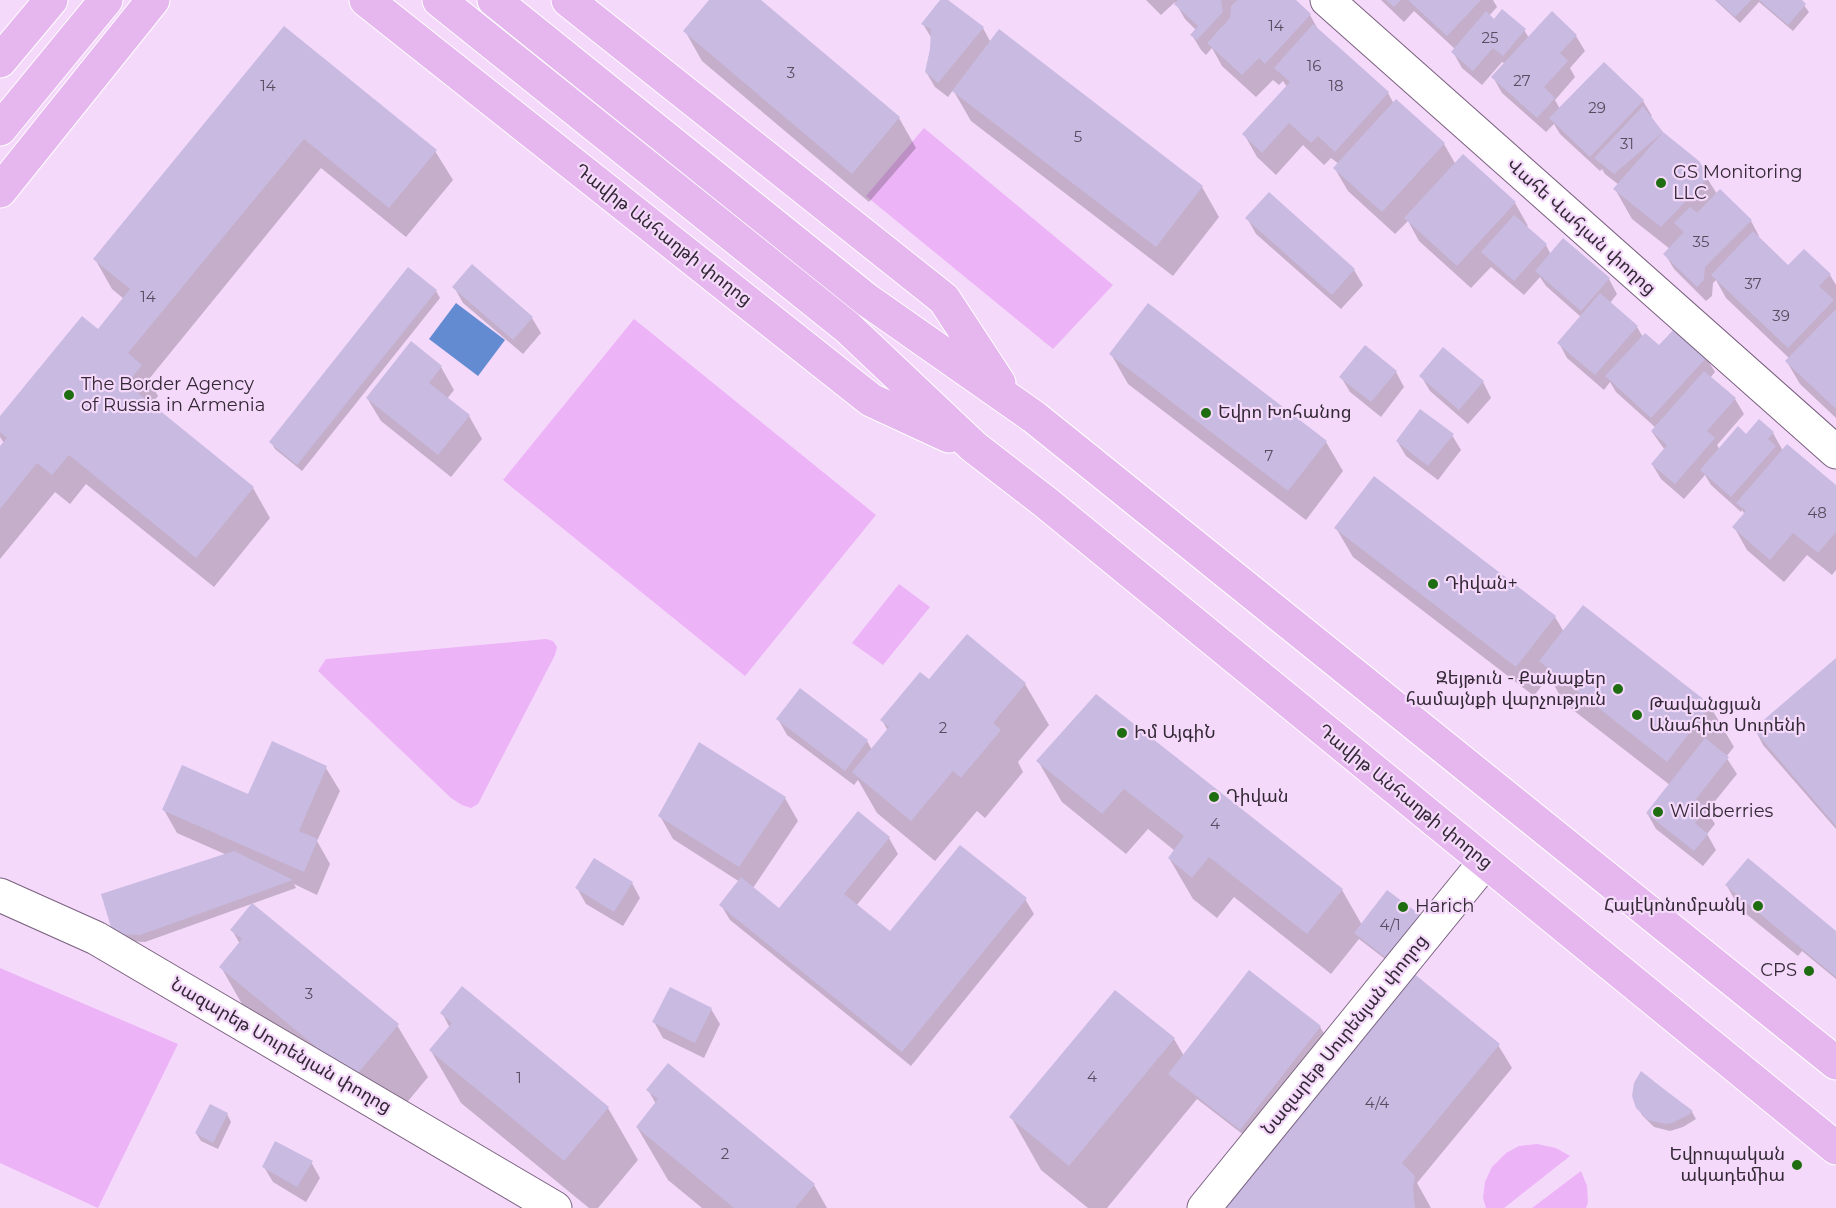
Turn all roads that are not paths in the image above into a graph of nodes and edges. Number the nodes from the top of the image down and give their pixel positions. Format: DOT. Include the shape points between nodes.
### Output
graph roads {
  1 [pos="51,0"];
  2 [pos="106,0"];
  3 [pos="153,0"];
  4 [pos="366,0"];
  5 [pos="439,0"];
  6 [pos="494,0"];
  7 [pos="568,0"];
  8 [pos="1327,0"];
  9 [pos="0,61"];
  10 [pos="0,129"];
  11 [pos="0,191"];
  12 [pos="1008,397"];
  13 [pos="974,447"];
  14 [pos="1836,452"];
  15 [pos="1485,862"];
  16 [pos="0,895"];
  17 [pos="1836,1063"];
  18 [pos="1836,1148"];
  19 [pos="555,1208"];
  20 [pos="1204,1208"];
  1 -- 9 [label="main road"];
  2 -- 10 [label="main road"];
  3 -- 11 [label="main road"];
  4 -- 13 [label="main road, Դավիթ Անհաղթի փողոց" via="871,400"];
  5 -- 13 [label="main road, Դավիթ Անհաղթի փողոց" via="847,327"];
  6 -- 12 [label="main road" via="867,300"];
  7 -- 12 [label="main road" via="944,299"];
  8 -- 14 [label="street, Վահե Վահյան փողոց"];
  12 -- 17 [label="main road"];
  13 -- 15 [label="main road, Դավիթ Անհաղթի փողոց"];
  15 -- 18 [label="main road, Դավիթ Անհաղթի փողոց"];
  15 -- 20 [label="street, Նազարեթ Սուրենյան փողոց"];
  16 -- 19 [label="street, Նազարեթ Սուրենյան փողոց" via="96,938"];
}
